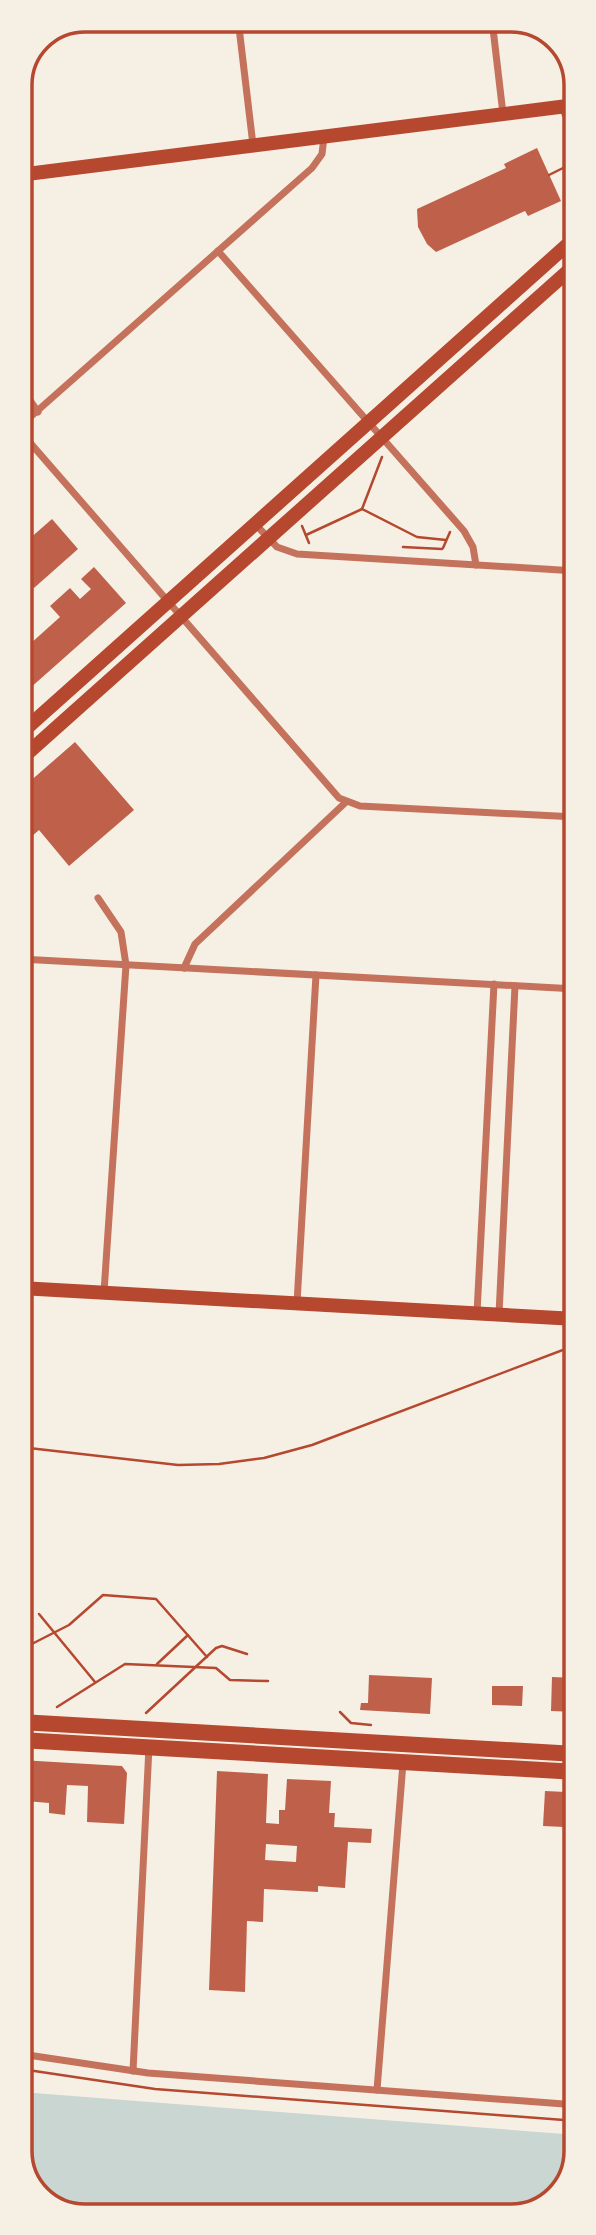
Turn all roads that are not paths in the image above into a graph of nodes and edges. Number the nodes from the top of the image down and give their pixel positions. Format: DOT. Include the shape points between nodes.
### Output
graph roads {
  1 [pos="240,32"];
  2 [pos="493,32"];
  3 [pos="564,106"];
  4 [pos="503,114"];
  5 [pos="324,136"];
  6 [pos="254,145"];
  7 [pos="32,173"];
  8 [pos="564,248"];
  9 [pos="218,251"];
  10 [pos="564,275"];
  11 [pos="32,402"];
  12 [pos="38,412"];
  13 [pos="32,417"];
  14 [pos="368,422"];
  15 [pos="32,444"];
  16 [pos="382,444"];
  17 [pos="255,524"];
  18 [pos="268,539"];
  19 [pos="476,565"];
  20 [pos="564,570"];
  21 [pos="167,602"];
  22 [pos="180,617"];
  23 [pos="32,723"];
  24 [pos="32,749"];
  25 [pos="346,802"];
  26 [pos="564,816"];
  27 [pos="98,898"];
  28 [pos="32,960"];
  29 [pos="126,965"];
  30 [pos="184,968"];
  31 [pos="316,975"];
  32 [pos="494,985"];
  33 [pos="515,986"];
  34 [pos="564,988"];
  35 [pos="32,1289"];
  36 [pos="104,1292"];
  37 [pos="297,1303"];
  38 [pos="477,1313"];
  39 [pos="499,1314"];
  40 [pos="564,1318"];
  41 [pos="32,1723"];
  42 [pos="150,1729"];
  43 [pos="32,1741"];
  44 [pos="404,1744"];
  45 [pos="149,1748"];
  46 [pos="564,1753"];
  47 [pos="403,1762"];
  48 [pos="564,1771"];
  49 [pos="32,2056"];
  50 [pos="133,2071"];
  51 [pos="377,2090"];
  52 [pos="564,2104"];
  1 -- 6 [label="street"];
  2 -- 4 [label="street"];
  3 -- 4 [label="main road"];
  4 -- 5 [label="main road"];
  5 -- 6 [label="main road"];
  5 -- 9 [label="street" via="317,163"];
  6 -- 7 [label="main road"];
  8 -- 14 [label="main road"];
  9 -- 12 [label="street"];
  9 -- 14 [label="street"];
  10 -- 16 [label="main road"];
  11 -- 12 [label="street"];
  12 -- 13 [label="street"];
  14 -- 16 [label="street"];
  14 -- 17 [label="main road"];
  15 -- 21 [label="street"];
  16 -- 18 [label="main road"];
  16 -- 19 [label="street" via="468,536"];
  17 -- 18 [label="street"];
  17 -- 21 [label="main road"];
  18 -- 19 [label="street" via="297,554"];
  18 -- 22 [label="main road"];
  19 -- 20 [label="street"];
  21 -- 22 [label="street"];
  21 -- 23 [label="main road"];
  22 -- 24 [label="main road"];
  22 -- 25 [label="street" via="329,790"];
  25 -- 26 [label="street"];
  25 -- 30 [label="street" via="195,944"];
  27 -- 29 [label="street" via="121,932"];
  28 -- 29 [label="street"];
  29 -- 30 [label="street"];
  29 -- 36 [label="street"];
  30 -- 31 [label="street"];
  31 -- 32 [label="street"];
  31 -- 37 [label="street"];
  32 -- 33 [label="street"];
  32 -- 38 [label="street"];
  33 -- 34 [label="street"];
  33 -- 39 [label="street"];
  35 -- 36 [label="main road"];
  36 -- 37 [label="main road"];
  37 -- 38 [label="main road"];
  38 -- 39 [label="main road"];
  39 -- 40 [label="main road"];
  41 -- 42 [label="highway"];
  42 -- 44 [label="highway"];
  42 -- 45 [label="street"];
  43 -- 45 [label="highway"];
  44 -- 46 [label="highway"];
  44 -- 47 [label="street"];
  45 -- 47 [label="highway"];
  45 -- 50 [label="street"];
  47 -- 48 [label="highway"];
  47 -- 51 [label="street"];
  49 -- 50 [label="street"];
  50 -- 51 [label="street"];
  51 -- 52 [label="street"];
}
